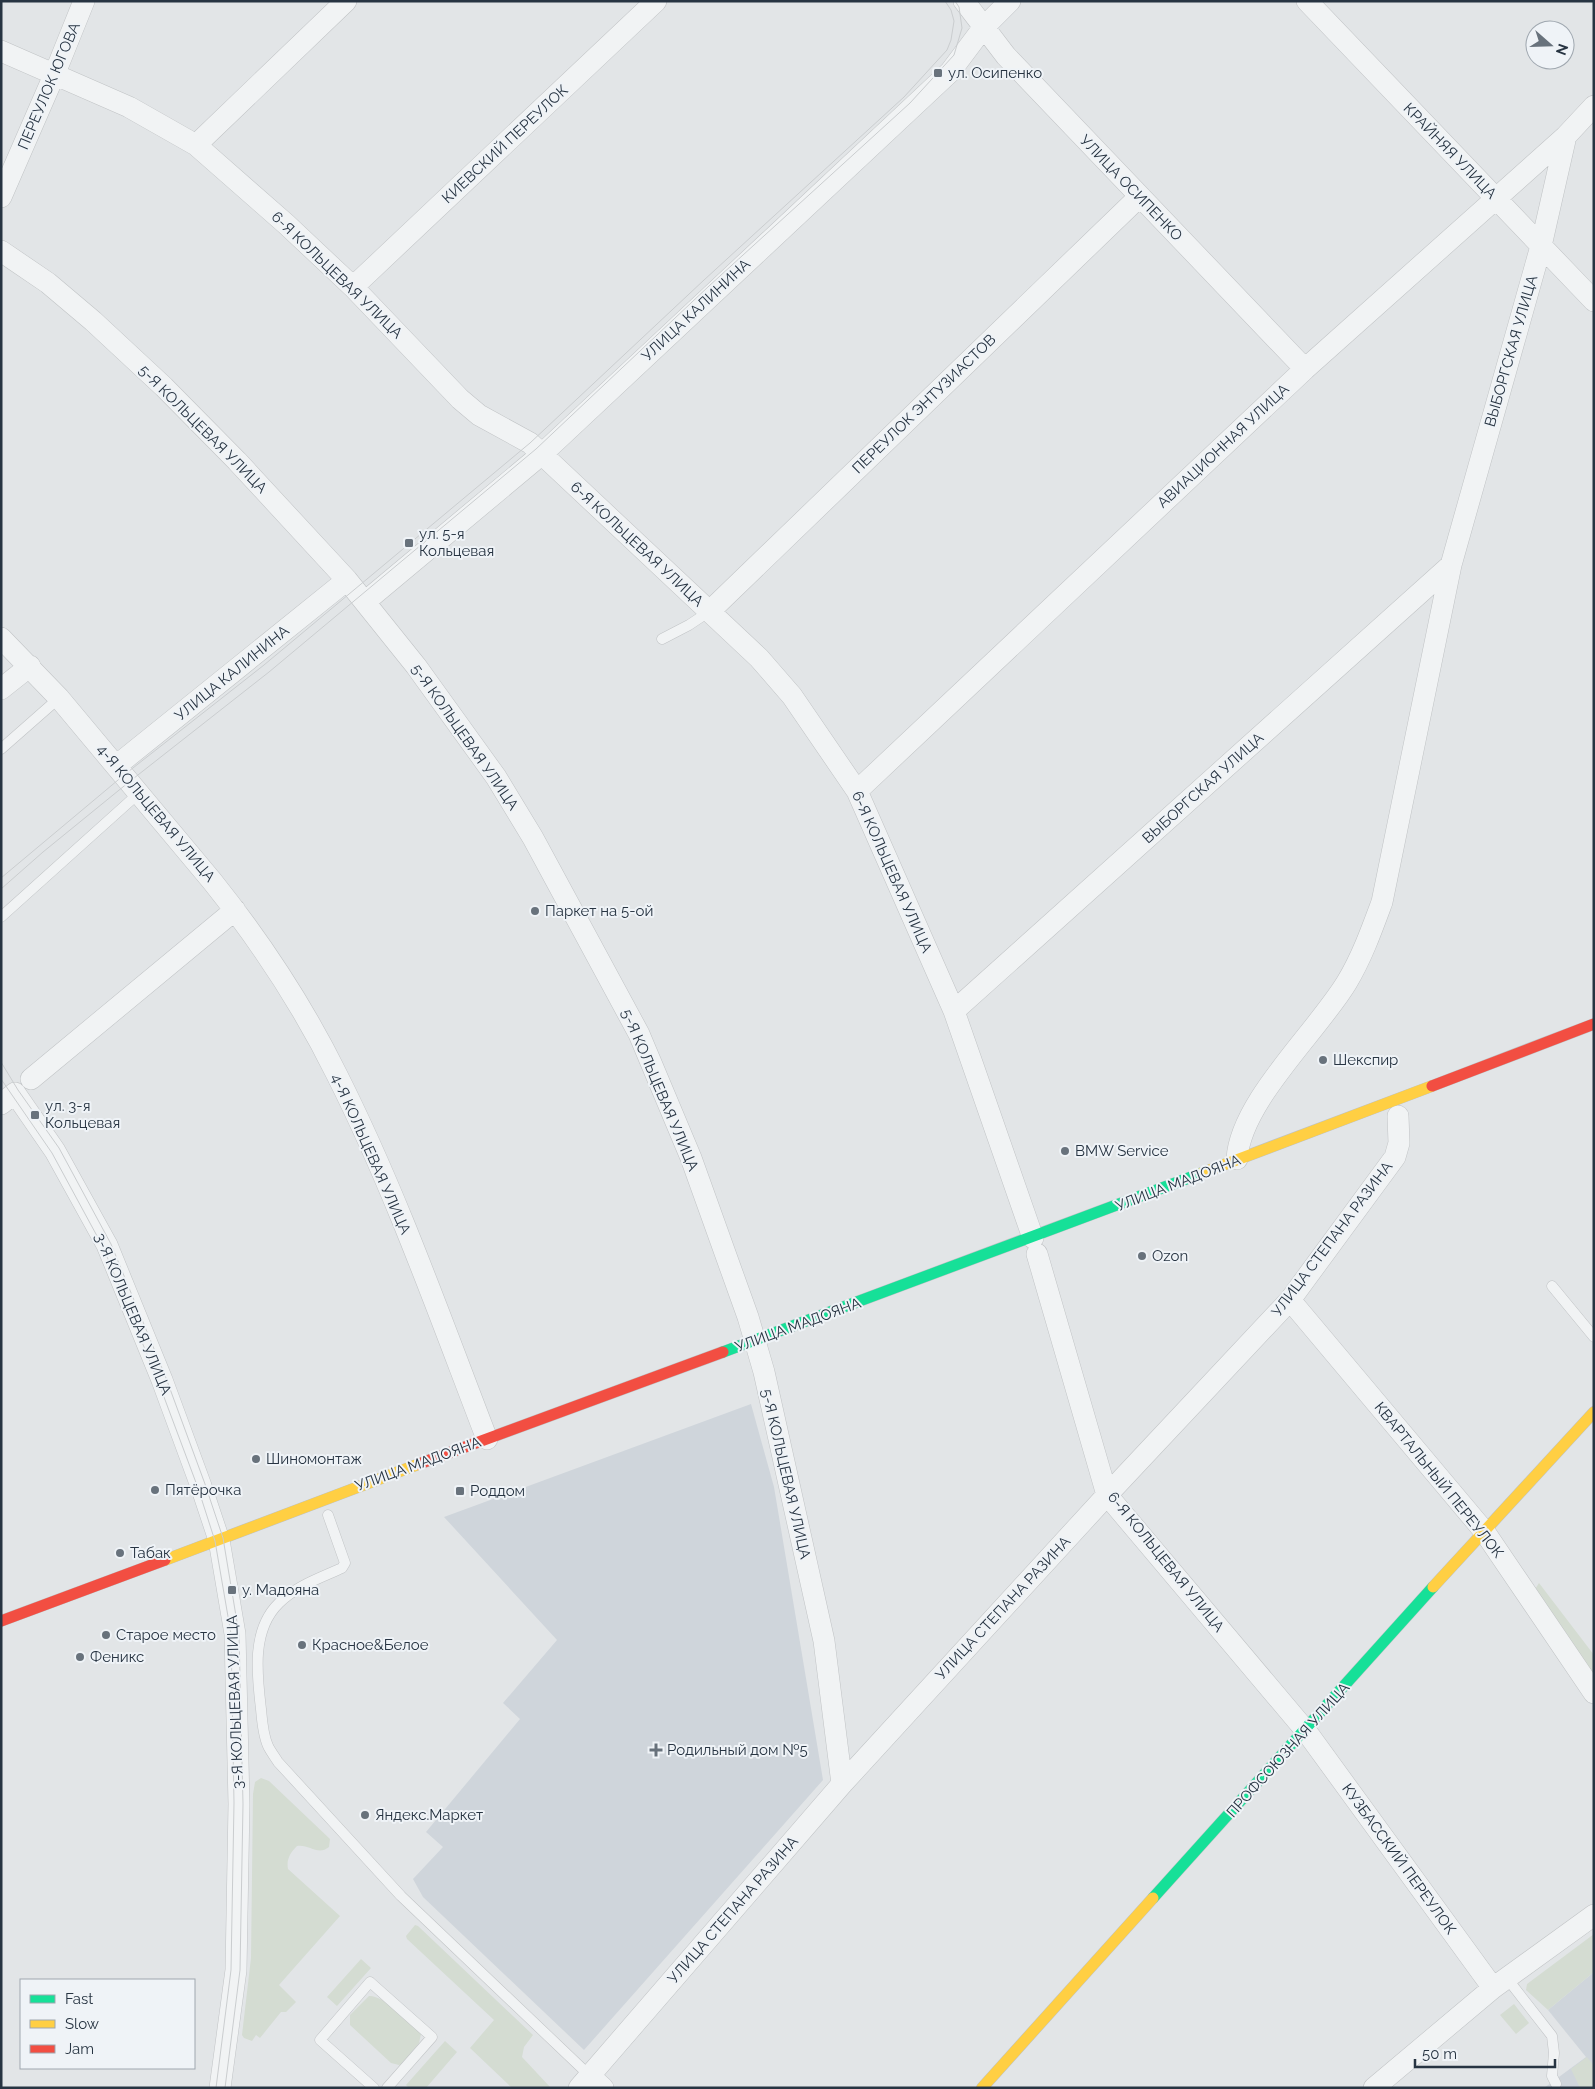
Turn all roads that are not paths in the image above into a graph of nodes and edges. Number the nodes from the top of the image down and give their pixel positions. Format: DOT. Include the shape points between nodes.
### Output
graph roads {
  1 [pos="84,1"];
  2 [pos="346,1"];
  3 [pos="656,1"];
  4 [pos="964,1"];
  5 [pos="1010,1"];
  6 [pos="1307,1"];
  7 [pos="983,28"];
  8 [pos="1,51"];
  9 [pos="55,73"];
  10 [pos="1594,106"];
  11 [pos="1566,136"];
  12 [pos="196,145"];
  13 [pos="1139,197"];
  14 [pos="1,198"];
  15 [pos="1496,199"];
  16 [pos="1541,246"];
  17 [pos="1,251"];
  18 [pos="354,287"];
  19 [pos="1594,301"];
  20 [pos="1305,370"];
  21 [pos="542,454"];
  22 [pos="1451,565"];
  23 [pos="347,580"];
  24 [pos="366,601"];
  25 [pos="710,611"];
  26 [pos="1,638"];
  27 [pos="662,639"];
  28 [pos="30,666"];
  29 [pos="1,689"];
  30 [pos="59,698"];
  31 [pos="1,749"];
  32 [pos="116,766"];
  33 [pos="857,791"];
  34 [pos="139,794"];
  35 [pos="235,910"];
  36 [pos="1,917"];
  37 [pos="954,1011"];
  38 [pos="1594,1024"];
  39 [pos="31,1079"];
  40 [pos="8,1098"];
  41 [pos="1398,1116"];
  42 [pos="1237,1159"];
  43 [pos="1036,1250"];
  44 [pos="1552,1286"];
  45 [pos="1290,1300"];
  46 [pos="1594,1337"];
  47 [pos="758,1354"];
  48 [pos="1594,1412"];
  49 [pos="487,1439"];
  50 [pos="1107,1495"];
  51 [pos="328,1515"];
  52 [pos="1484,1531"];
  53 [pos="222,1549"];
  54 [pos="1,1620"];
  55 [pos="1594,1693"];
  56 [pos="1306,1730"];
  57 [pos="842,1784"];
  58 [pos="1594,1915"];
  59 [pos="1499,1983"];
  60 [pos="590,2084"];
  61 [pos="1556,2084"];
  62 [pos="220,2088"];
  63 [pos="374,2088"];
  64 [pos="387,2088"];
  65 [pos="982,2088"];
  66 [pos="1374,2088"];
  1 -- 9 [label="street, ПЕРЕУЛОК ЮГОВА"];
  2 -- 12 [label="street"];
  3 -- 18 [label="street, КИЕВСКИЙ ПЕРЕУЛОК"];
  4 -- 7 [label="street, УЛИЦА ОСИПЕНКО"];
  5 -- 7 [label="street, УЛИЦА КАЛИНИНА"];
  6 -- 15 [label="street, КРАЙНЯЯ УЛИЦА"];
  7 -- 13 [label="street, УЛИЦА ОСИПЕНКО"];
  7 -- 21 [label="street, УЛИЦА КАЛИНИНА" via="950,72"];
  8 -- 9 [label="street, 6-Я КОЛЬЦЕВАЯ УЛИЦА"];
  9 -- 12 [label="street, 6-Я КОЛЬЦЕВАЯ УЛИЦА" via="128,107"];
  9 -- 14 [label="street, ПЕРЕУЛОК ЮГОВА"];
  10 -- 11 [label="street, АВИАЦИОННАЯ УЛИЦА"];
  11 -- 15 [label="street, АВИАЦИОННАЯ УЛИЦА"];
  11 -- 16 [label="street, ВЫБОРГСКАЯ УЛИЦА"];
  12 -- 18 [label="street, 6-Я КОЛЬЦЕВАЯ УЛИЦА"];
  13 -- 20 [label="street, УЛИЦА ОСИПЕНКО"];
  13 -- 25 [label="street, ПЕРЕУЛОК ЭНТУЗИАСТОВ"];
  15 -- 16 [label="street, КРАЙНЯЯ УЛИЦА"];
  15 -- 20 [label="street, АВИАЦИОННАЯ УЛИЦА"];
  16 -- 19 [label="street, КРАЙНЯЯ УЛИЦА"];
  16 -- 22 [label="street, ВЫБОРГСКАЯ УЛИЦА"];
  17 -- 23 [label="street, 5-Я КОЛЬЦЕВАЯ УЛИЦА" via="63,296 164,387 238,461"];
  18 -- 21 [label="street, 6-Я КОЛЬЦЕВАЯ УЛИЦА" via="460,399"];
  20 -- 33 [label="street, АВИАЦИОННАЯ УЛИЦА"];
  21 -- 24 [label="street, УЛИЦА КАЛИНИНА"];
  21 -- 25 [label="street, 6-Я КОЛЬЦЕВАЯ УЛИЦА"];
  22 -- 37 [label="street, ВЫБОРГСКАЯ УЛИЦА"];
  22 -- 42 [label="street, ВЫБОРГСКАЯ УЛИЦА" via="1382,902 1367,944 1347,983 1260,1099 1241,1134"];
  23 -- 24 [label="street, 5-Я КОЛЬЦЕВАЯ УЛИЦА"];
  23 -- 32 [label="street, УЛИЦА КАЛИНИНА"];
  24 -- 47 [label="street, 5-Я КОЛЬЦЕВАЯ УЛИЦА" via="496,777 533,838 639,1034 691,1158"];
  25 -- 27 [label="lane"];
  25 -- 33 [label="street, 6-Я КОЛЬЦЕВАЯ УЛИЦА" via="759,658 792,696"];
  26 -- 28 [label="street, 4-Я КОЛЬЦЕВАЯ УЛИЦА"];
  28 -- 29 [label="street"];
  28 -- 30 [label="street, 4-Я КОЛЬЦЕВАЯ УЛИЦА"];
  30 -- 31 [label="lane"];
  30 -- 32 [label="street, 4-Я КОЛЬЦЕВАЯ УЛИЦА"];
  32 -- 34 [label="street, 4-Я КОЛЬЦЕВАЯ УЛИЦА"];
  33 -- 37 [label="street, 6-Я КОЛЬЦЕВАЯ УЛИЦА"];
  34 -- 35 [label="street, 4-Я КОЛЬЦЕВАЯ УЛИЦА"];
  34 -- 36 [label="lane"];
  35 -- 39 [label="street"];
  35 -- 49 [label="street, 4-Я КОЛЬЦЕВАЯ УЛИЦА" via="290,991 364,1129"];
  37 -- 43 [label="street, 6-Я КОЛЬЦЕВАЯ УЛИЦА"];
  38 -- 42 [label="main road, УЛИЦА МАДОЯНА"];
  40 -- 53 [label="street, 3-Я КОЛЬЦЕВАЯ УЛИЦА" via="56,1150 107,1246 162,1380"];
  41 -- 45 [label="street, УЛИЦА СТЕПАНА РАЗИНА" via="1399,1143 1395,1157"];
  42 -- 43 [label="main road, УЛИЦА МАДОЯНА"];
  43 -- 47 [label="main road, УЛИЦА МАДОЯНА"];
  43 -- 50 [label="street, 6-Я КОЛЬЦЕВАЯ УЛИЦА"];
  44 -- 46 [label="lane"];
  45 -- 50 [label="street, УЛИЦА СТЕПАНА РАЗИНА"];
  45 -- 52 [label="street, КВАРТАЛЬНЫЙ ПЕРЕУЛОК"];
  47 -- 49 [label="main road, УЛИЦА МАДОЯНА"];
  47 -- 57 [label="street, 5-Я КОЛЬЦЕВАЯ УЛИЦА" via="824,1641"];
  48 -- 52 [label="main road, ПРОФСОЮЗНАЯ УЛИЦА"];
  49 -- 53 [label="main road, УЛИЦА МАДОЯНА" via="323,1499"];
  50 -- 56 [label="street, 6-Я КОЛЬЦЕВАЯ УЛИЦА"];
  50 -- 57 [label="street, УЛИЦА СТЕПАНА РАЗИНА"];
  51 -- 60 [label="lane" via="345,1563 342,1568 298,1588 278,1604 266,1623 258,1650 256,1671 268,1745 278,1762 400,1896"];
  52 -- 55 [label="street, КВАРТАЛЬНЫЙ ПЕРЕУЛОК"];
  52 -- 56 [label="main road, ПРОФСОЮЗНАЯ УЛИЦА"];
  53 -- 54 [label="main road, УЛИЦА МАДОЯНА"];
  53 -- 62 [label="street, 3-Я КОЛЬЦЕВАЯ УЛИЦА" via="235,1634 239,1804 236,1970"];
  56 -- 59 [label="street, КУЗБАССКИЙ ПЕРЕУЛОК"];
  56 -- 65 [label="main road, ПРОФСОЮЗНАЯ УЛИЦА"];
  57 -- 60 [label="street, УЛИЦА СТЕПАНА РАЗИНА"];
  58 -- 59 [label="street"];
  59 -- 61 [label="lane" via="1552,2036 1552,2076"];
  59 -- 66 [label="street"];
  63 -- 64 [label="lane" via="320,2040 370,1982 432,2037"];
}
